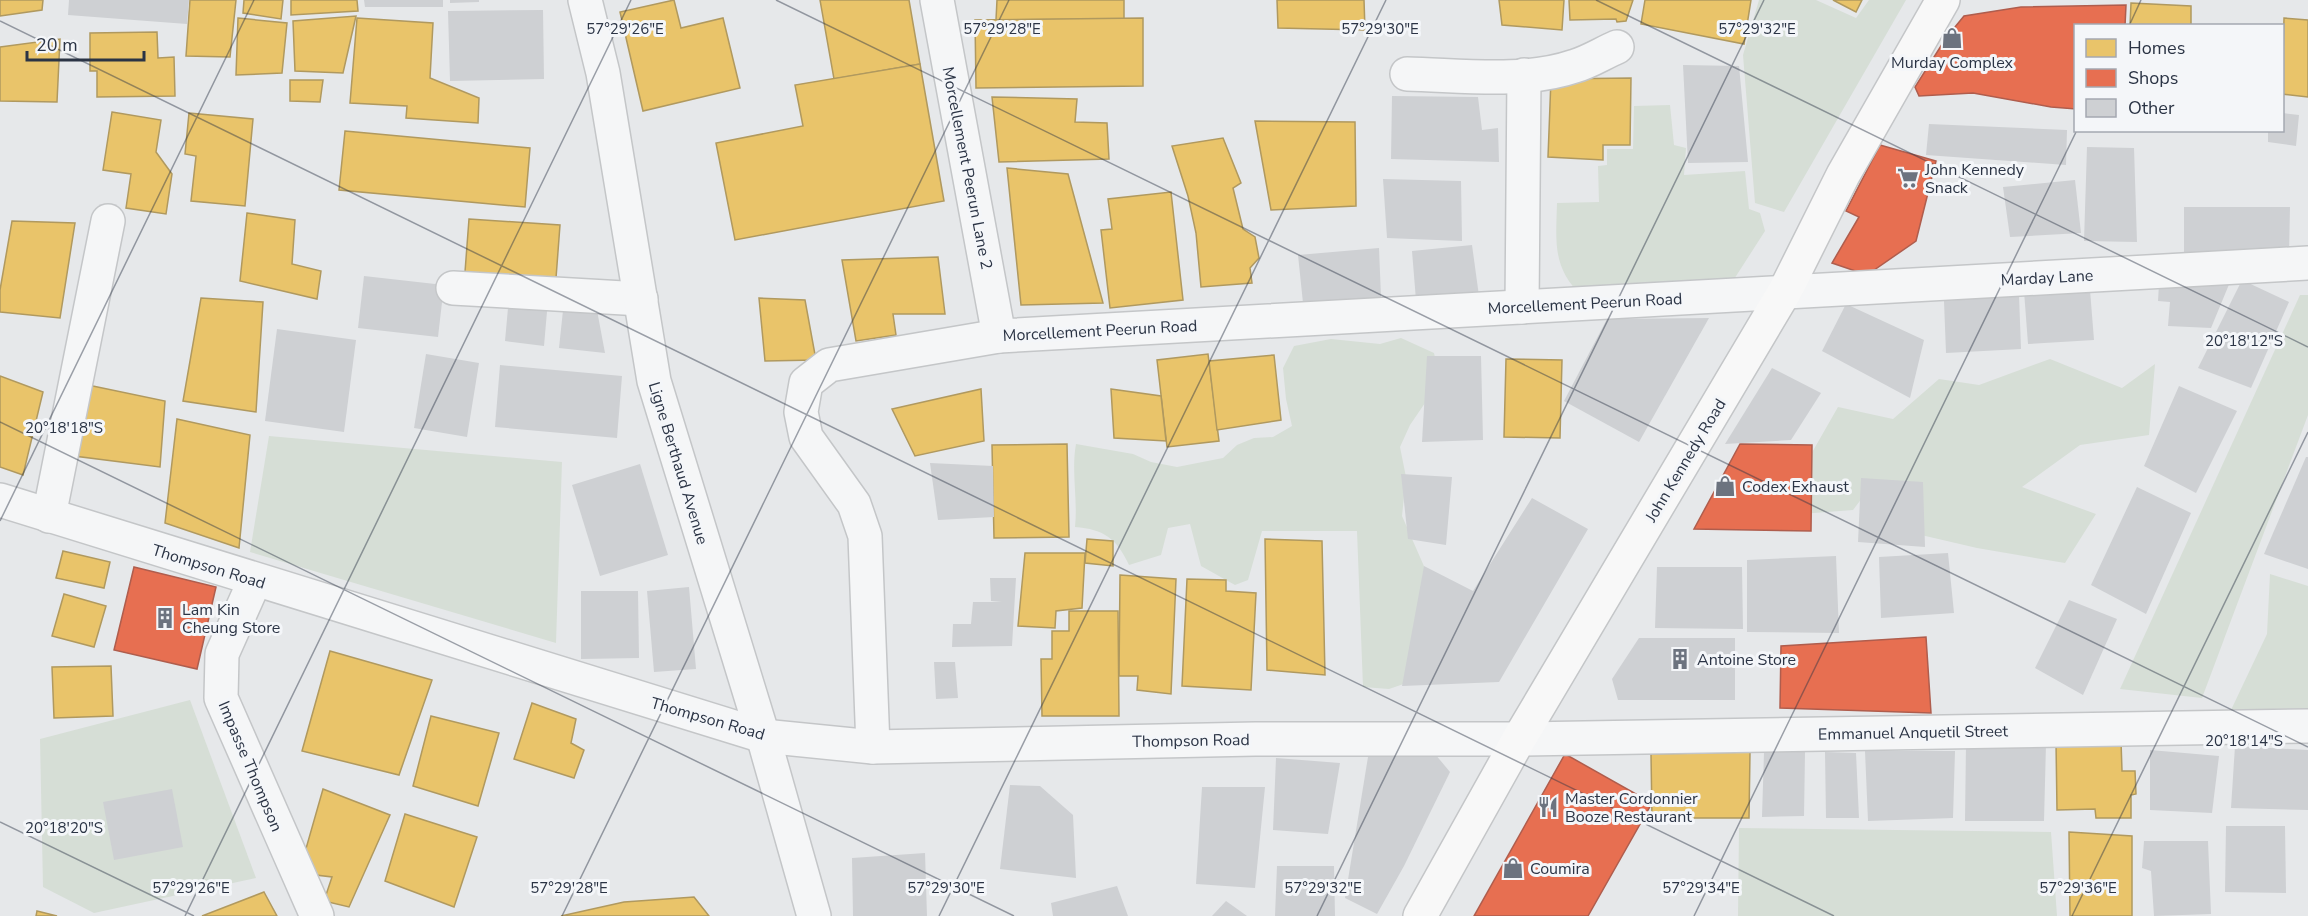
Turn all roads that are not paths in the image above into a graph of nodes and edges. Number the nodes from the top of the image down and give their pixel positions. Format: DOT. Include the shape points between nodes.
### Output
graph roads {
  1 [pos="585,0"];
  2 [pos="936,0"];
  3 [pos="1943,0"];
  4 [pos="1617,47"];
  5 [pos="1407,74"];
  6 [pos="1524,75"];
  7 [pos="108,221"];
  8 [pos="2308,263"];
  9 [pos="453,288"];
  10 [pos="1785,291"];
  11 [pos="641,299"];
  12 [pos="1521,307"];
  13 [pos="999,336"];
  14 [pos="0,500"];
  15 [pos="50,516"];
  16 [pos="255,580"];
  17 [pos="2308,726"];
  18 [pos="763,736"];
  19 [pos="1519,739"];
  20 [pos="873,747"];
  21 [pos="317,916"];
  22 [pos="814,916"];
  23 [pos="1420,916"];
  1 -- 11 [label="street, Ligne Berthaud Avenue" via="603,74"];
  2 -- 13 [label="street, Morcellement Peerun Lane 2"];
  3 -- 10 [label="main road, John Kennedy Road" via="1843,176"];
  4 -- 6 [label="street" via="1575,66"];
  5 -- 6 [label="street"];
  6 -- 12 [label="street"];
  7 -- 15 [label="street"];
  8 -- 10 [label="street, Marday Lane"];
  9 -- 11 [label="street"];
  10 -- 12 [label="street, Morcellement Peerun Road"];
  10 -- 19 [label="main road, John Kennedy Road"];
  11 -- 18 [label="street, Ligne Berthaud Avenue" via="654,381"];
  12 -- 13 [label="street, Morcellement Peerun Road"];
  13 -- 20 [label="street, Morcellement Peerun Road" via="829,365 806,383 801,412 806,437 854,504 866,536"];
  14 -- 15 [label="street, Thompson Road"];
  15 -- 16 [label="street, Thompson Road"];
  16 -- 18 [label="street, Thompson Road"];
  16 -- 21 [label="street, Impasse Thompson" via="222,654 221,698"];
  17 -- 19 [label="street, Emmanuel Anquetil Street"];
  18 -- 20 [label="street, Thompson Road"];
  18 -- 22 [label="street, Ligne Berthaud Avenue"];
  19 -- 20 [label="street, Thompson Road" via="1255,738"];
  19 -- 23 [label="main road, John Kennedy Road"];
}
